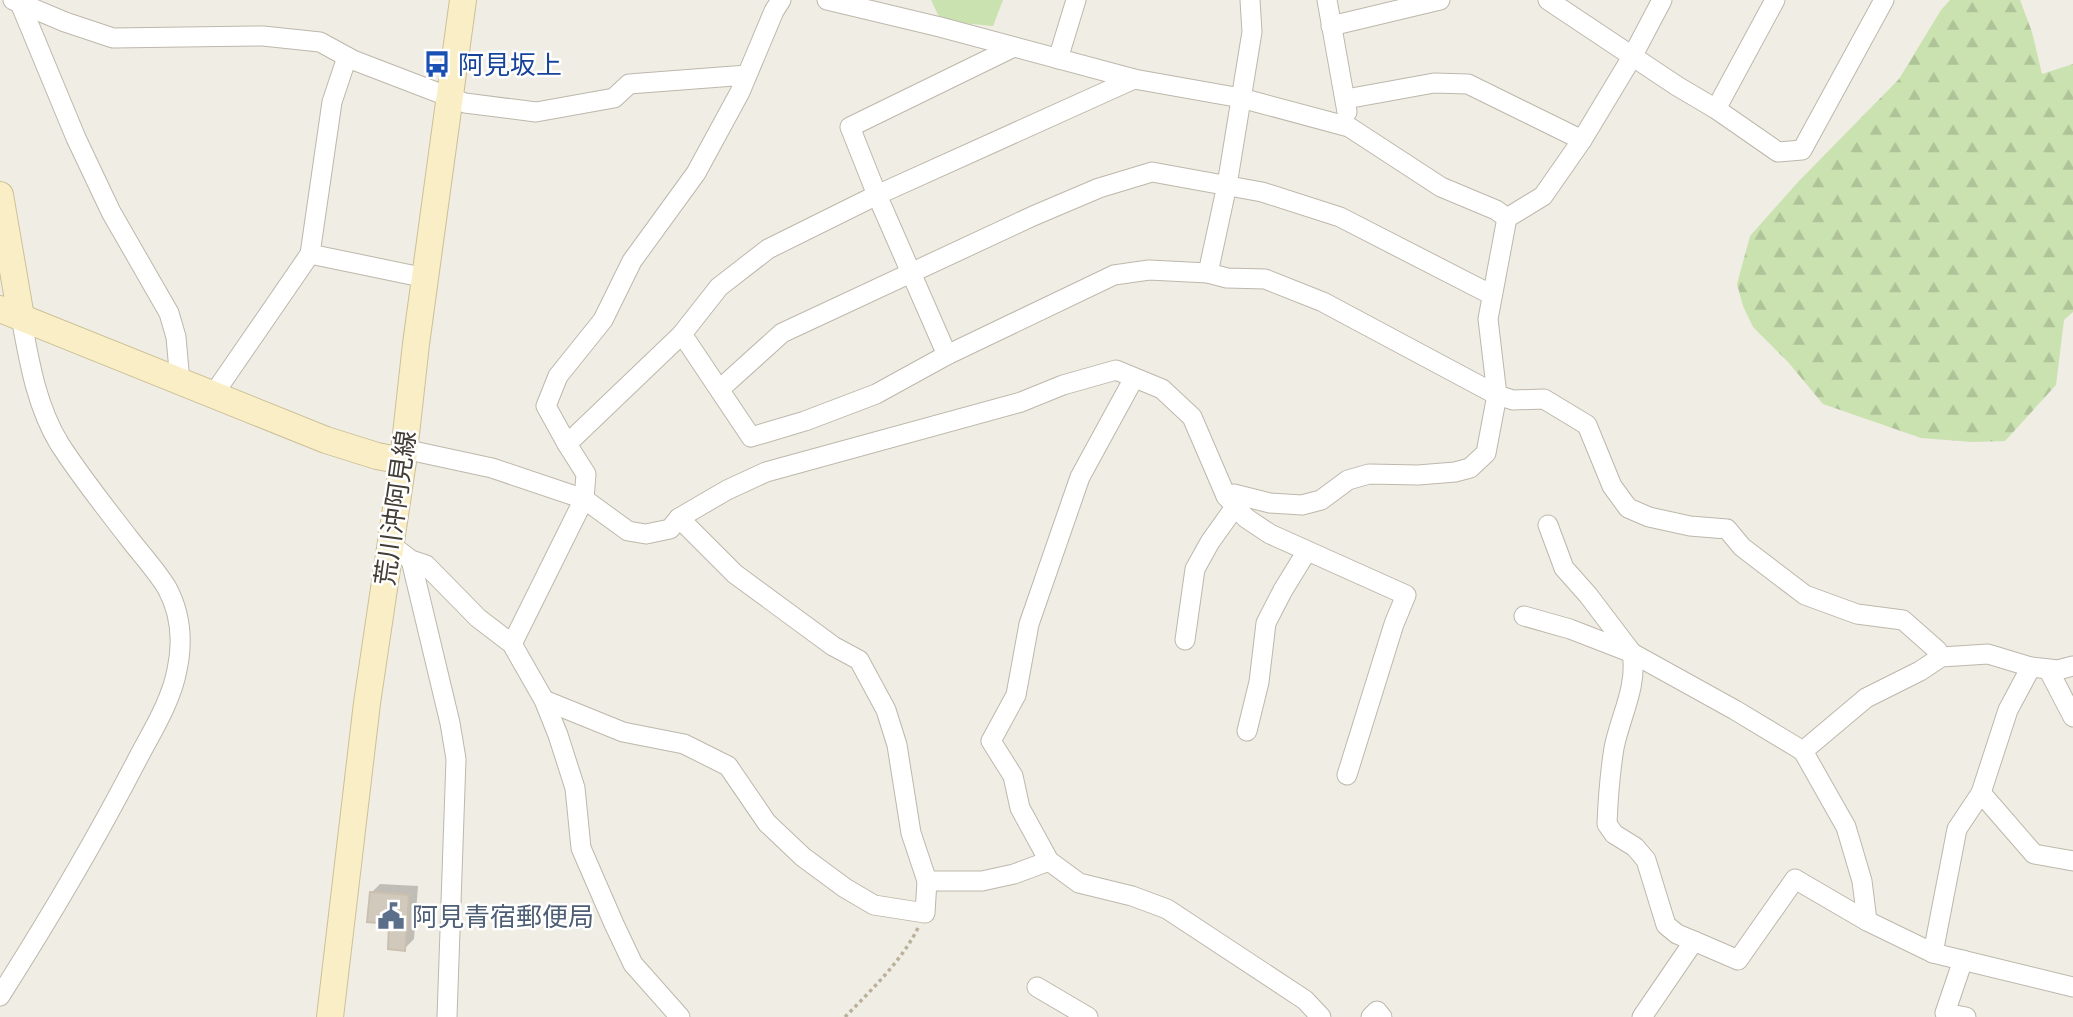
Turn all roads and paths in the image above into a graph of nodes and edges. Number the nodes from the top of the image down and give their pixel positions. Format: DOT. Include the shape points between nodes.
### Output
graph roads {
  1 [pos="463,0"];
  2 [pos="781,0"];
  3 [pos="827,0"];
  4 [pos="1076,0"];
  5 [pos="1250,0"];
  6 [pos="1327,0"];
  7 [pos="1440,0"];
  8 [pos="1662,0"];
  9 [pos="1775,0"];
  10 [pos="1884,0"];
  11 [pos="17,1"];
  12 [pos="1553,1"];
  13 [pos="1331,26"];
  14 [pos="1014,47"];
  15 [pos="347,57"];
  16 [pos="1632,57"];
  17 [pos="1058,58"];
  18 [pos="747,75"];
  19 [pos="1134,79"];
  20 [pos="450,96"];
  21 [pos="1241,98"];
  22 [pos="1346,99"];
  23 [pos="1716,109"];
  24 [pos="1349,127"];
  25 [pos="1582,141"];
  26 [pos="1227,185"];
  27 [pos="0,195"];
  28 [pos="877,195"];
  29 [pos="1507,218"];
  30 [pos="310,254"];
  31 [pos="910,273"];
  32 [pos="1208,273"];
  33 [pos="426,278"];
  34 [pos="1492,295"];
  35 [pos="10,313"];
  36 [pos="682,334"];
  37 [pos="947,355"];
  38 [pos="1134,378"];
  39 [pos="180,382"];
  40 [pos="720,389"];
  41 [pos="1497,395"];
  42 [pos="213,396"];
  43 [pos="567,444"];
  44 [pos="403,455"];
  45 [pos="584,499"];
  46 [pos="1231,501"];
  47 [pos="679,518"];
  48 [pos="1548,525"];
  49 [pos="1307,551"];
  50 [pos="401,552"];
  51 [pos="1524,616"];
  52 [pos="1185,640"];
  53 [pos="512,644"];
  54 [pos="1632,653"];
  55 [pos="1941,657"];
  56 [pos="2073,666"];
  57 [pos="2040,668"];
  58 [pos="544,700"];
  59 [pos="2073,717"];
  60 [pos="1247,731"];
  61 [pos="1803,751"];
  62 [pos="1347,775"];
  63 [pos="1981,793"];
  64 [pos="1049,861"];
  65 [pos="2073,861"];
  66 [pos="927,881"];
  67 [pos="925,914"];
  68 [pos="1867,921"];
  69 [pos="1694,941"];
  70 [pos="1933,953"];
  71 [pos="1962,960"];
  72 [pos="1037,987"];
  73 [pos="2073,987"];
  74 [pos="0,996"];
  75 [pos="330,1017"];
  76 [pos="447,1017"];
  77 [pos="680,1017"];
  78 [pos="845,1017"];
  79 [pos="1088,1017"];
  80 [pos="1321,1017"];
  81 [pos="1371,1017"];
  82 [pos="1382,1017"];
  83 [pos="1642,1017"];
  84 [pos="1966,1017"];
  1 -- 20 [label="main road, 荒川沖阿見線"];
  2 -- 18 [label="street"];
  3 -- 14 [label="street"];
  4 -- 17 [label="street"];
  5 -- 21 [label="street" via="1252,32"];
  6 -- 13 [label="street"];
  7 -- 13 [label="street"];
  8 -- 16 [label="street"];
  9 -- 23 [label="street"];
  10 -- 23 [label="street" via="1802,150 1778,152"];
  11 -- 15 [label="street" via="113,38 263,36 320,42"];
  11 -- 39 [label="street" via="111,212 169,313"];
  12 -- 16 [label="street"];
  13 -- 22 [label="street"];
  14 -- 17 [label="street"];
  14 -- 28 [label="street" via="850,127"];
  15 -- 20 [label="street"];
  15 -- 30 [label="street" via="332,102"];
  16 -- 23 [label="street"];
  16 -- 25 [label="street"];
  17 -- 19 [label="street"];
  18 -- 20 [label="street" via="629,85 614,98 536,112 464,103"];
  18 -- 43 [label="street" via="696,173 632,261 603,320 558,376 546,406"];
  19 -- 21 [label="street"];
  19 -- 28 [label="street"];
  20 -- 33 [label="main road, 荒川沖阿見線"];
  21 -- 24 [label="street"];
  21 -- 26 [label="street"];
  22 -- 24 [label="street"];
  22 -- 25 [label="street" via="1434,83 1468,84"];
  24 -- 29 [label="street" via="1441,187"];
  25 -- 29 [label="street" via="1543,196"];
  26 -- 31 [label="street" via="1152,172 1100,188"];
  26 -- 32 [label="street"];
  26 -- 34 [label="street" via="1340,217"];
  27 -- 35 [label="main road"];
  28 -- 31 [label="street"];
  28 -- 36 [label="street" via="768,248 719,287"];
  29 -- 34 [label="street"];
  30 -- 33 [label="street"];
  30 -- 42 [label="street"];
  31 -- 37 [label="street"];
  31 -- 40 [label="street" via="782,333"];
  32 -- 37 [label="street" via="1149,270 1114,275"];
  32 -- 41 [label="street" via="1265,279 1322,302"];
  33 -- 44 [label="main road, 荒川沖阿見線"];
  34 -- 41 [label="street" via="1488,318"];
  35 -- 39 [label="main road"];
  35 -- 74 [label="street" via="58,441 167,589 181,643 177,674 165,707 78,870"];
  36 -- 40 [label="street"];
  36 -- 43 [label="street"];
  37 -- 40 [label="street" via="876,394 751,437"];
  38 -- 46 [label="street" via="1162,389 1192,417"];
  38 -- 47 [label="street" via="1116,370 1021,402 766,472"];
  38 -- 64 [label="street" via="1080,477 1028,624 1016,695 991,741 1013,776 1020,808"];
  39 -- 42 [label="main road"];
  41 -- 46 [label="street" via="1486,453 1470,468 1418,475 1369,474 1302,505 1234,494"];
  41 -- 55 [label="street" via="1513,400 1544,399 1587,425 1612,486 1628,508 1690,526 1727,529 1742,547 1805,595 1857,614 1903,620"];
  42 -- 44 [label="main road" via="362,452"];
  43 -- 45 [label="street" via="586,474"];
  44 -- 45 [label="street" via="492,468"];
  44 -- 50 [label="main road, 荒川沖阿見線"];
  45 -- 47 [label="street" via="628,531 646,534 670,529"];
  45 -- 53 [label="street"];
  46 -- 49 [label="street" via="1270,534"];
  46 -- 52 [label="street" via="1195,569"];
  47 -- 66 [label="street" via="735,574 859,660 886,710 897,745 911,833"];
  48 -- 54 [label="street" via="1564,568"];
  49 -- 60 [label="street" via="1266,623"];
  49 -- 62 [label="street" via="1406,596"];
  50 -- 53 [label="street" via="426,565 478,618"];
  50 -- 75 [label="main road, 荒川沖阿見線" via="366,717"];
  50 -- 76 [label="street" via="456,759"];
  51 -- 54 [label="street"];
  53 -- 58 [label="street"];
  54 -- 61 [label="street"];
  54 -- 69 [label="street" via="1634,665 1614,747 1606,824 1646,860 1666,925"];
  55 -- 57 [label="street" via="1989,654"];
  55 -- 61 [label="street" via="1866,698"];
  56 -- 57 [label="street"];
  57 -- 59 [label="street"];
  57 -- 63 [label="street" via="2008,709"];
  58 -- 67 [label="street" via="623,732 684,744 728,766 767,823 803,857 874,905"];
  58 -- 77 [label="street" via="575,788 581,848 633,964"];
  61 -- 68 [label="street" via="1846,827 1862,881"];
  63 -- 65 [label="street" via="2034,854"];
  63 -- 70 [label="street" via="1957,829"];
  64 -- 66 [label="street" via="982,881"];
  64 -- 80 [label="street" via="1079,883 1167,909 1305,1000"];
  66 -- 67 [label="street"];
  67 -- 78 [label="path" via="889,972"];
  68 -- 69 [label="street" via="1795,879 1738,960"];
  68 -- 70 [label="street"];
  69 -- 83 [label="street"];
  70 -- 71 [label="street"];
  71 -- 73 [label="street"];
  71 -- 84 [label="street" via="1945,1013"];
  72 -- 79 [label="street"];
  81 -- 82 [label="street" via="1377,1012"];
}
